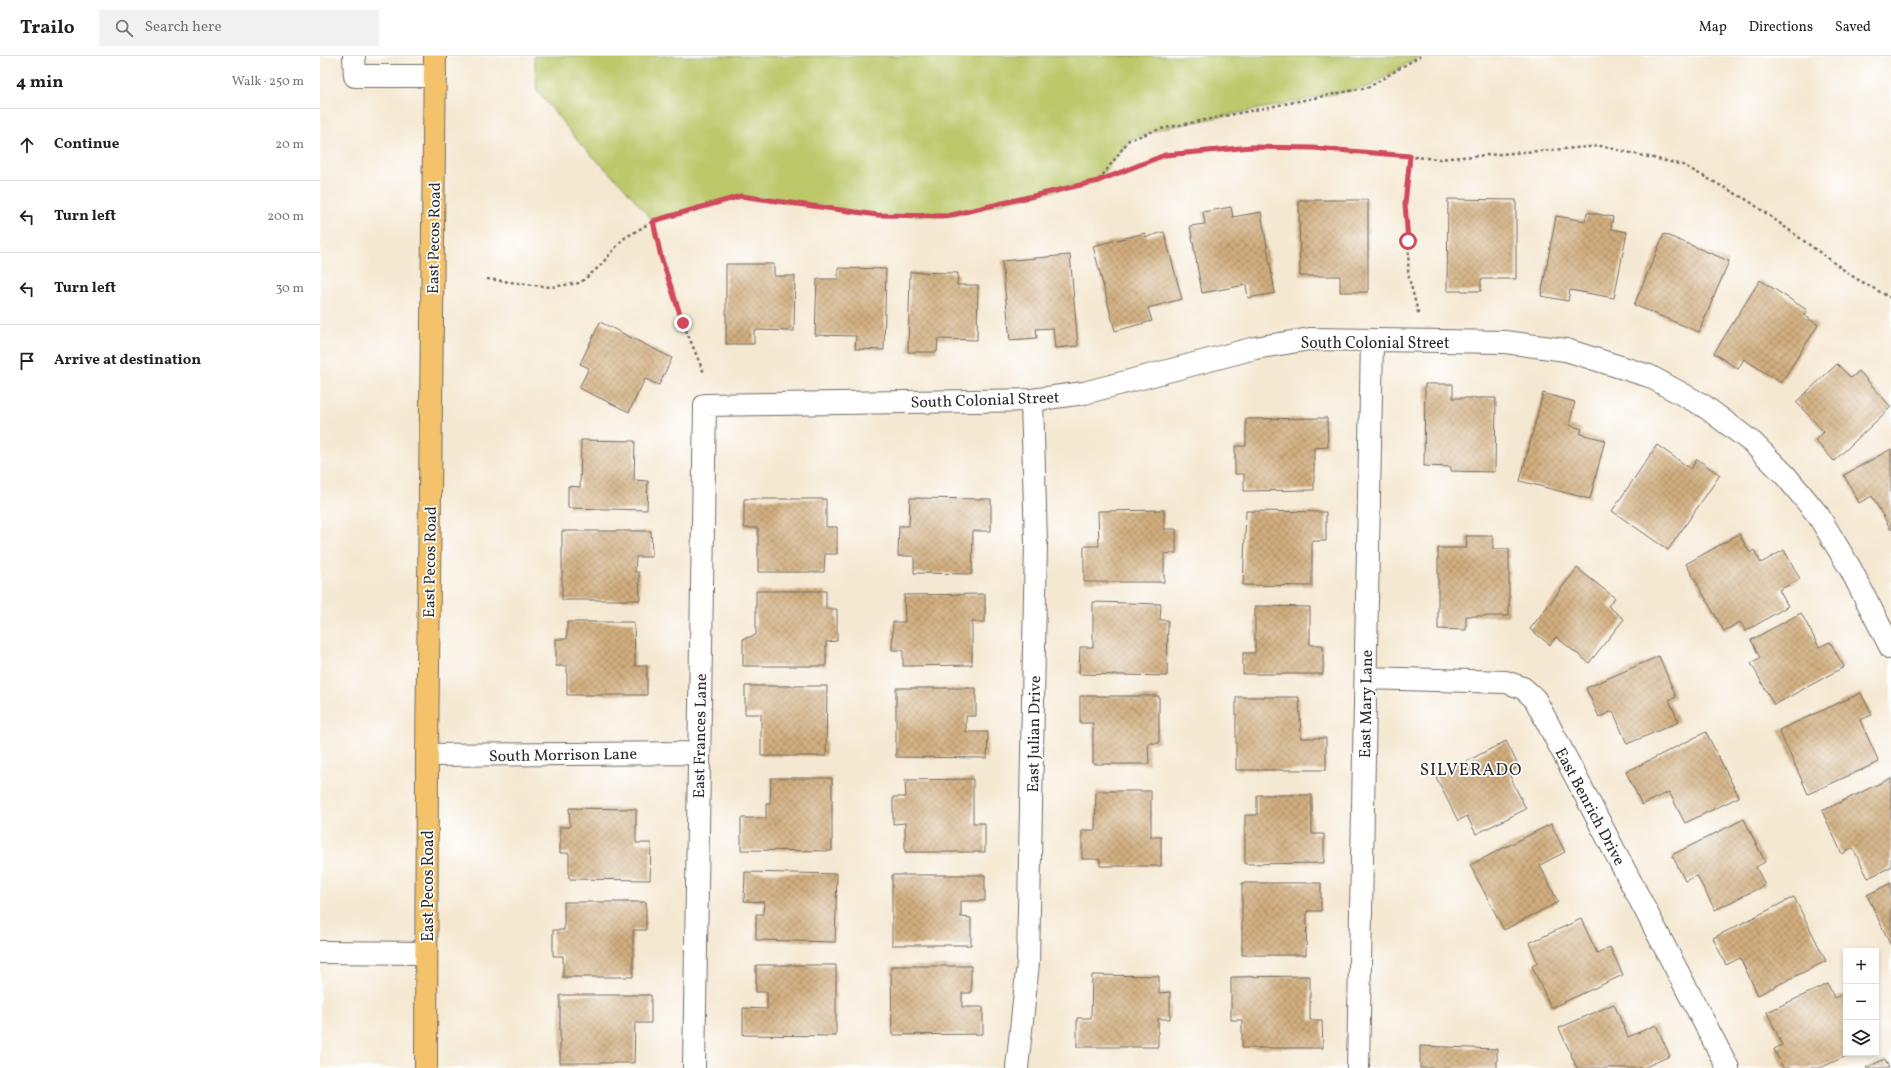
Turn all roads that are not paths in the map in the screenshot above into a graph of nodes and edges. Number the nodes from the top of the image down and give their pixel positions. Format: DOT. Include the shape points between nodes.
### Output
graph roads {
  1 [pos="354,56"];
  2 [pos="435,66"];
  3 [pos="1372,340"];
  4 [pos="1032,400"];
  5 [pos="705,405"];
  6 [pos="1891,648"];
  7 [pos="1366,678"];
  8 [pos="699,753"];
  9 [pos="427,755"];
  10 [pos="320,952"];
  11 [pos="426,953"];
  12 [pos="426,1068"];
  13 [pos="694,1068"];
  14 [pos="1017,1068"];
  15 [pos="1358,1068"];
  16 [pos="1728,1068"];
  1 -- 2 [label="street" via="355,76"];
  2 -- 9 [label="main road, East Pecos Road"];
  3 -- 4 [label="street, South Colonial Street" via="1310,339 1255,348 1084,393"];
  3 -- 6 [label="street, South Colonial Street" via="1505,342 1566,350 1649,376 1704,406 1753,443 1785,475 1818,515 1850,568"];
  3 -- 7 [label="street, East Mary Lane"];
  4 -- 5 [label="street, South Colonial Street"];
  4 -- 14 [label="street, East Julian Drive" via="1036,542 1028,955"];
  5 -- 8 [label="street, East Frances Lane"];
  7 -- 15 [label="street, East Mary Lane"];
  7 -- 16 [label="street, East Benrich Drive" via="1506,682 1523,688 1535,699"];
  8 -- 9 [label="street, South Morrison Lane"];
  8 -- 13 [label="street, East Frances Lane"];
  9 -- 11 [label="main road, East Pecos Road"];
  10 -- 11 [label="street"];
  11 -- 12 [label="main road, East Pecos Road"];
}
